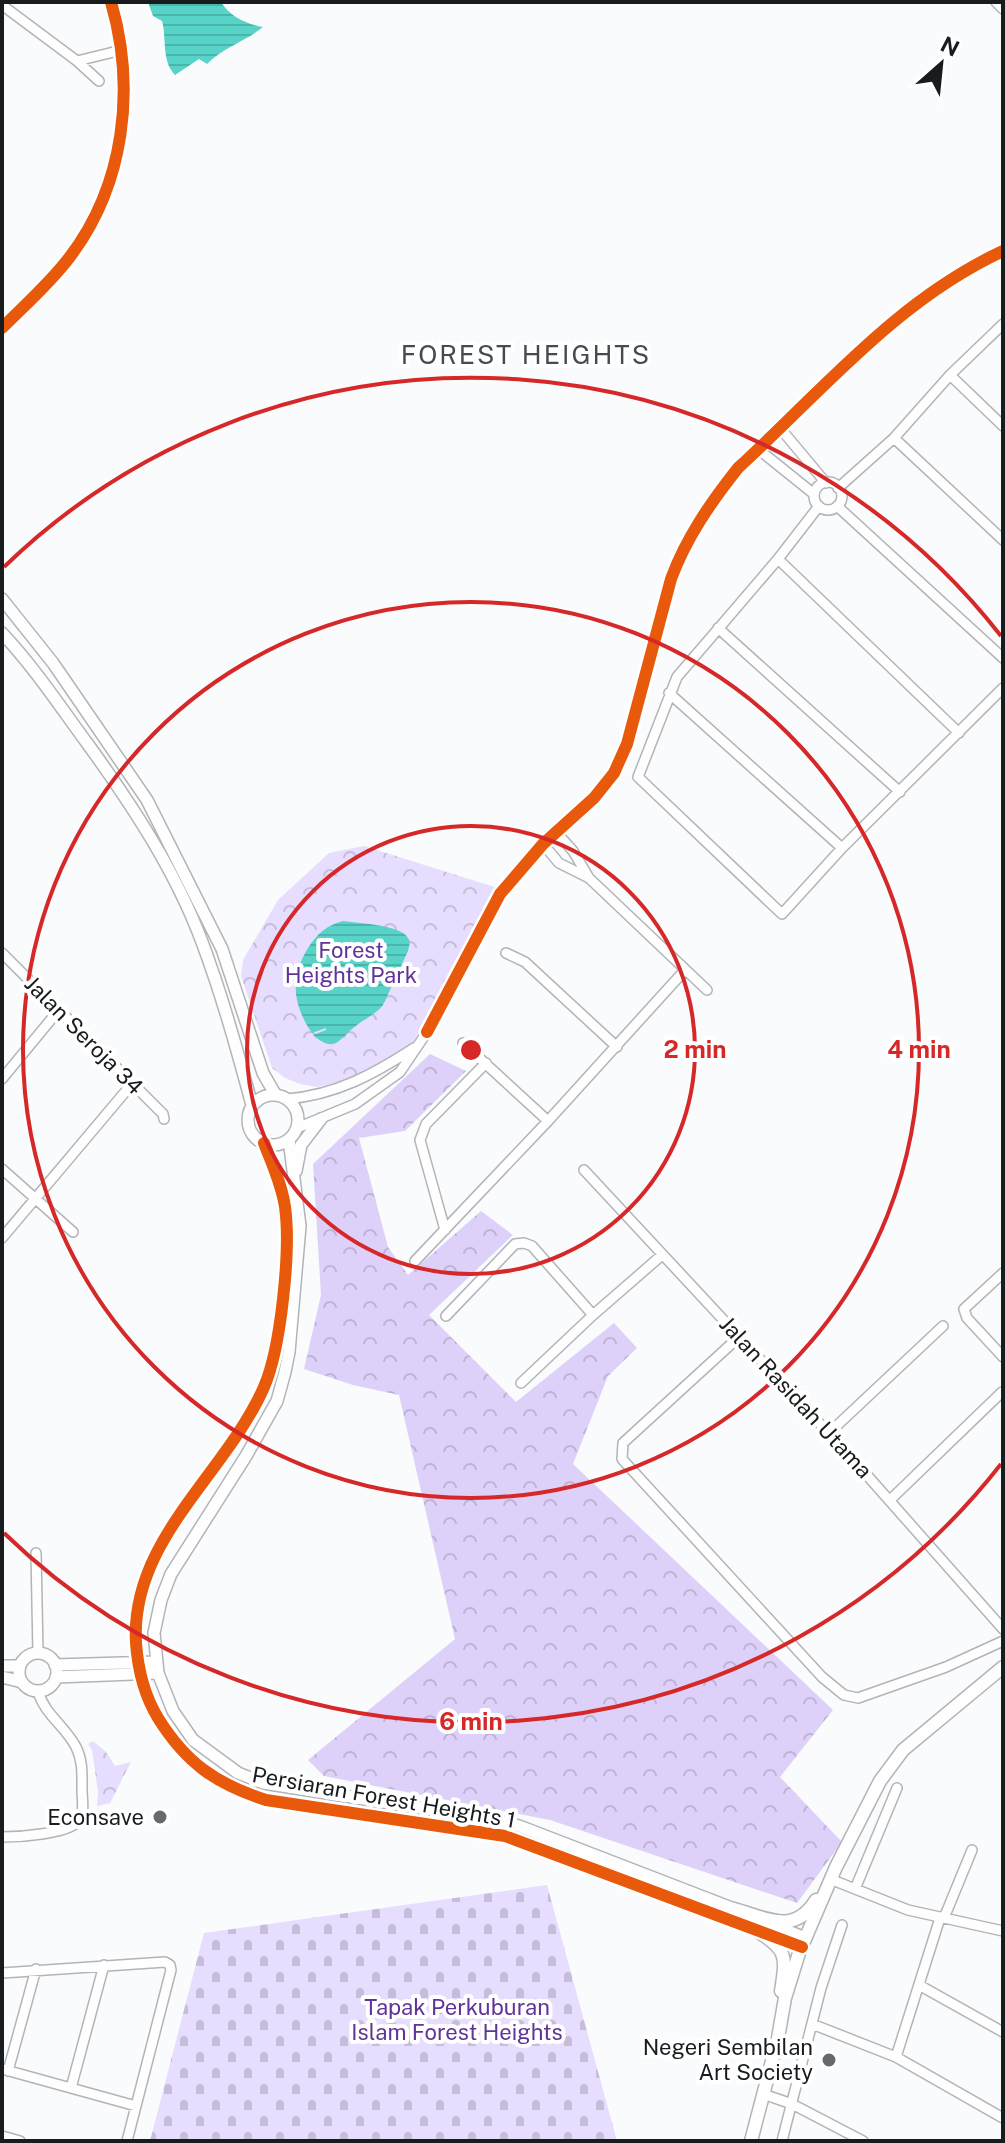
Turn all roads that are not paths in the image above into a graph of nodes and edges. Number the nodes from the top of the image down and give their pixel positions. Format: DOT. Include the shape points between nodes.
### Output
graph roads {
  1 [pos="111,2"];
  2 [pos="996,2"];
  3 [pos="2,5"];
  4 [pos="1003,9"];
  5 [pos="122,50"];
  6 [pos="77,61"];
  7 [pos="99,81"];
  8 [pos="1003,251"];
  9 [pos="1003,324"];
  10 [pos="2,328"];
  11 [pos="950,375"];
  12 [pos="1003,426"];
  13 [pos="780,428"];
  14 [pos="894,438"];
  15 [pos="758,449"];
  16 [pos="826,483"];
  17 [pos="838,488"];
  18 [pos="814,494"];
  19 [pos="819,506"];
  20 [pos="837,506"];
  21 [pos="1003,540"];
  22 [pos="778,559"];
  23 [pos="2,599"];
  24 [pos="718,628"];
  25 [pos="2,633"];
  26 [pos="1003,658"];
  27 [pos="1003,688"];
  28 [pos="669,693"];
  29 [pos="959,733"];
  30 [pos="900,792"];
  31 [pos="556,832"];
  32 [pos="543,844"];
  33 [pos="842,848"];
  34 [pos="589,878"];
  35 [pos="2,953"];
  36 [pos="506,953"];
  37 [pos="685,970"];
  38 [pos="707,990"];
  39 [pos="58,1011"];
  40 [pos="463,1043"];
  41 [pos="417,1046"];
  42 [pos="617,1047"];
  43 [pos="486,1063"];
  44 [pos="2,1079"];
  45 [pos="131,1085"];
  46 [pos="275,1094"];
  47 [pos="287,1099"];
  48 [pos="252,1105"];
  49 [pos="164,1119"];
  50 [pos="321,1119"];
  51 [pos="548,1121"];
  52 [pos="297,1128"];
  53 [pos="289,1139"];
  54 [pos="264,1143"];
  55 [pos="2,1169"];
  56 [pos="584,1170"];
  57 [pos="295,1186"];
  58 [pos="35,1197"];
  59 [pos="445,1230"];
  60 [pos="73,1232"];
  61 [pos="2,1238"];
  62 [pos="662,1255"];
  63 [pos="415,1261"];
  64 [pos="1003,1273"];
  65 [pos="593,1315"];
  66 [pos="446,1316"];
  67 [pos="943,1326"];
  68 [pos="740,1336"];
  69 [pos="1003,1357"];
  70 [pos="521,1383"];
  71 [pos="1002,1392"];
  72 [pos="829,1433"];
  73 [pos="890,1500"];
  74 [pos="36,1553"];
  75 [pos="1003,1629"];
  76 [pos="1003,1641"];
  77 [pos="38,1653"];
  78 [pos="2,1666"];
  79 [pos="20,1666"];
  80 [pos="157,1667"];
  81 [pos="1003,1667"];
  82 [pos="140,1668"];
  83 [pos="55,1671"];
  84 [pos="2,1677"];
  85 [pos="22,1682"];
  86 [pos="38,1691"];
  87 [pos="897,1788"];
  88 [pos="2,1837"];
  89 [pos="972,1850"];
  90 [pos="833,1873"];
  91 [pos="855,1889"];
  92 [pos="734,1909"];
  93 [pos="942,1918"];
  94 [pos="842,1925"];
  95 [pos="754,1929"];
  96 [pos="1003,1931"];
  97 [pos="804,1942"];
  98 [pos="104,1965"];
  99 [pos="36,1969"];
  100 [pos="2,1973"];
  101 [pos="919,1985"];
  102 [pos="812,2024"];
  103 [pos="1003,2032"];
  104 [pos="778,2038"];
  105 [pos="896,2057"];
  106 [pos="5,2070"];
  107 [pos="71,2088"];
  108 [pos="763,2094"];
  109 [pos="792,2104"];
  110 [pos="136,2106"];
  111 [pos="1001,2113"];
  112 [pos="2,2136"];
  113 [pos="20,2141"];
  114 [pos="127,2141"];
  115 [pos="751,2141"];
  116 [pos="782,2141"];
  117 [pos="863,2141"];
  1 -- 5 [label="street"];
  2 -- 4 [label="street"];
  3 -- 6 [label="street"];
  5 -- 6 [label="street"];
  5 -- 10 [label="street" via="120,137 105,194 71,256"];
  6 -- 7 [label="street"];
  8 -- 13 [label="street" via="934,288"];
  9 -- 11 [label="street"];
  11 -- 12 [label="street"];
  11 -- 14 [label="street"];
  13 -- 15 [label="street"];
  13 -- 16 [label="street"];
  14 -- 17 [label="street"];
  14 -- 21 [label="street"];
  15 -- 18 [label="street"];
  15 -- 31 [label="street" via="717,495 678,560 627,744 614,773"];
  16 -- 17 [label="street"];
  16 -- 18 [label="street"];
  17 -- 20 [label="street"];
  18 -- 19 [label="street"];
  19 -- 20 [label="street"];
  19 -- 22 [label="street"];
  20 -- 26 [label="street"];
  22 -- 24 [label="street"];
  22 -- 29 [label="street"];
  23 -- 46 [label="street" via="53,663 155,813 222,949 263,1073"];
  24 -- 28 [label="street"];
  24 -- 30 [label="street"];
  25 -- 48 [label="street" via="110,774 165,864 202,940"];
  27 -- 29 [label="street"];
  28 -- 33 [label="street"];
  28 -- 33 [label="street" via="638,777 782,914"];
  29 -- 30 [label="street"];
  30 -- 33 [label="street"];
  31 -- 32 [label="street"];
  31 -- 34 [label="street"];
  32 -- 34 [label="street" via="559,863"];
  32 -- 41 [label="street" via="500,894"];
  34 -- 37 [label="street"];
  35 -- 39 [label="street, Jalan Seroja 34"];
  36 -- 42 [label="street" via="525,962"];
  37 -- 38 [label="street"];
  37 -- 42 [label="street"];
  39 -- 44 [label="street"];
  39 -- 45 [label="street, Jalan Seroja 34"];
  40 -- 43 [label="street"];
  41 -- 47 [label="street" via="346,1086"];
  41 -- 50 [label="street" via="400,1072 355,1104"];
  42 -- 51 [label="street"];
  43 -- 51 [label="street"];
  43 -- 59 [label="street" via="426,1124 420,1140"];
  45 -- 49 [label="street, Jalan Seroja 34"];
  45 -- 58 [label="street"];
  46 -- 47 [label="street"];
  46 -- 48 [label="street"];
  47 -- 52 [label="street" via="296,1109"];
  48 -- 54 [label="street" via="250,1130"];
  50 -- 52 [label="street"];
  50 -- 57 [label="street" via="301,1145"];
  51 -- 59 [label="street"];
  52 -- 53 [label="street"];
  53 -- 54 [label="street" via="277,1145"];
  53 -- 57 [label="street, Persiaran Forest Heights 1"];
  54 -- 82 [label="street, Persiaran Forest Heights 1" via="279,1180 287,1227 272,1365 253,1409 146,1575 135,1626"];
  55 -- 58 [label="street"];
  56 -- 62 [label="street, Jalan Rasidah Utama"];
  57 -- 80 [label="street, Persiaran Forest Heights 1" via="299,1253 277,1401 171,1574 154,1633"];
  58 -- 60 [label="street"];
  58 -- 61 [label="street"];
  59 -- 63 [label="street"];
  62 -- 65 [label="street"];
  62 -- 68 [label="street, Jalan Rasidah Utama"];
  64 -- 69 [label="street" via="964,1309"];
  65 -- 66 [label="street" via="532,1246 519,1243"];
  65 -- 70 [label="street"];
  67 -- 72 [label="street"];
  68 -- 72 [label="street, Jalan Rasidah Utama"];
  68 -- 76 [label="street" via="623,1443 622,1459 822,1677 850,1698 946,1667"];
  71 -- 73 [label="street"];
  72 -- 73 [label="street, Jalan Rasidah Utama"];
  73 -- 75 [label="street, Jalan Rasidah Utama"];
  74 -- 77 [label="street"];
  77 -- 79 [label="street"];
  77 -- 83 [label="street" via="48,1657"];
  78 -- 79 [label="street"];
  79 -- 85 [label="street"];
  80 -- 82 [label="street"];
  80 -- 92 [label="street, Persiaran Forest Heights 1" via="173,1711 193,1740 238,1773 263,1783 519,1826"];
  81 -- 90 [label="main road" via="891,1763"];
  82 -- 83 [label="street"];
  82 -- 95 [label="street, Persiaran Forest Heights 1" via="150,1705 175,1744 207,1774 236,1790 266,1800 505,1836"];
  83 -- 86 [label="street" via="49,1687"];
  84 -- 85 [label="street"];
  85 -- 86 [label="street"];
  86 -- 88 [label="street" via="80,1758 82,1813 68,1827"];
  87 -- 91 [label="street"];
  89 -- 93 [label="street"];
  90 -- 91 [label="street"];
  90 -- 92 [label="main road" via="803,1917 792,1922"];
  90 -- 97 [label="main road"];
  91 -- 93 [label="street"];
  92 -- 97 [label="street, Persiaran Forest Heights 1"];
  93 -- 96 [label="street"];
  93 -- 101 [label="street"];
  94 -- 102 [label="street"];
  95 -- 97 [label="street, Persiaran Forest Heights 1"];
  95 -- 104 [label="main road" via="785,1958 776,2014"];
  97 -- 104 [label="main road"];
  98 -- 99 [label="street"];
  98 -- 107 [label="street"];
  98 -- 110 [label="street" via="165,1962 171,1968"];
  99 -- 100 [label="street"];
  99 -- 106 [label="street"];
  101 -- 103 [label="street"];
  101 -- 105 [label="street"];
  102 -- 105 [label="street"];
  102 -- 109 [label="street"];
  104 -- 108 [label="main road"];
  105 -- 111 [label="street"];
  106 -- 107 [label="street"];
  107 -- 110 [label="street"];
  108 -- 109 [label="street"];
  108 -- 115 [label="main road"];
  109 -- 116 [label="street"];
  109 -- 117 [label="street"];
  110 -- 114 [label="street"];
  112 -- 113 [label="street"];
}
